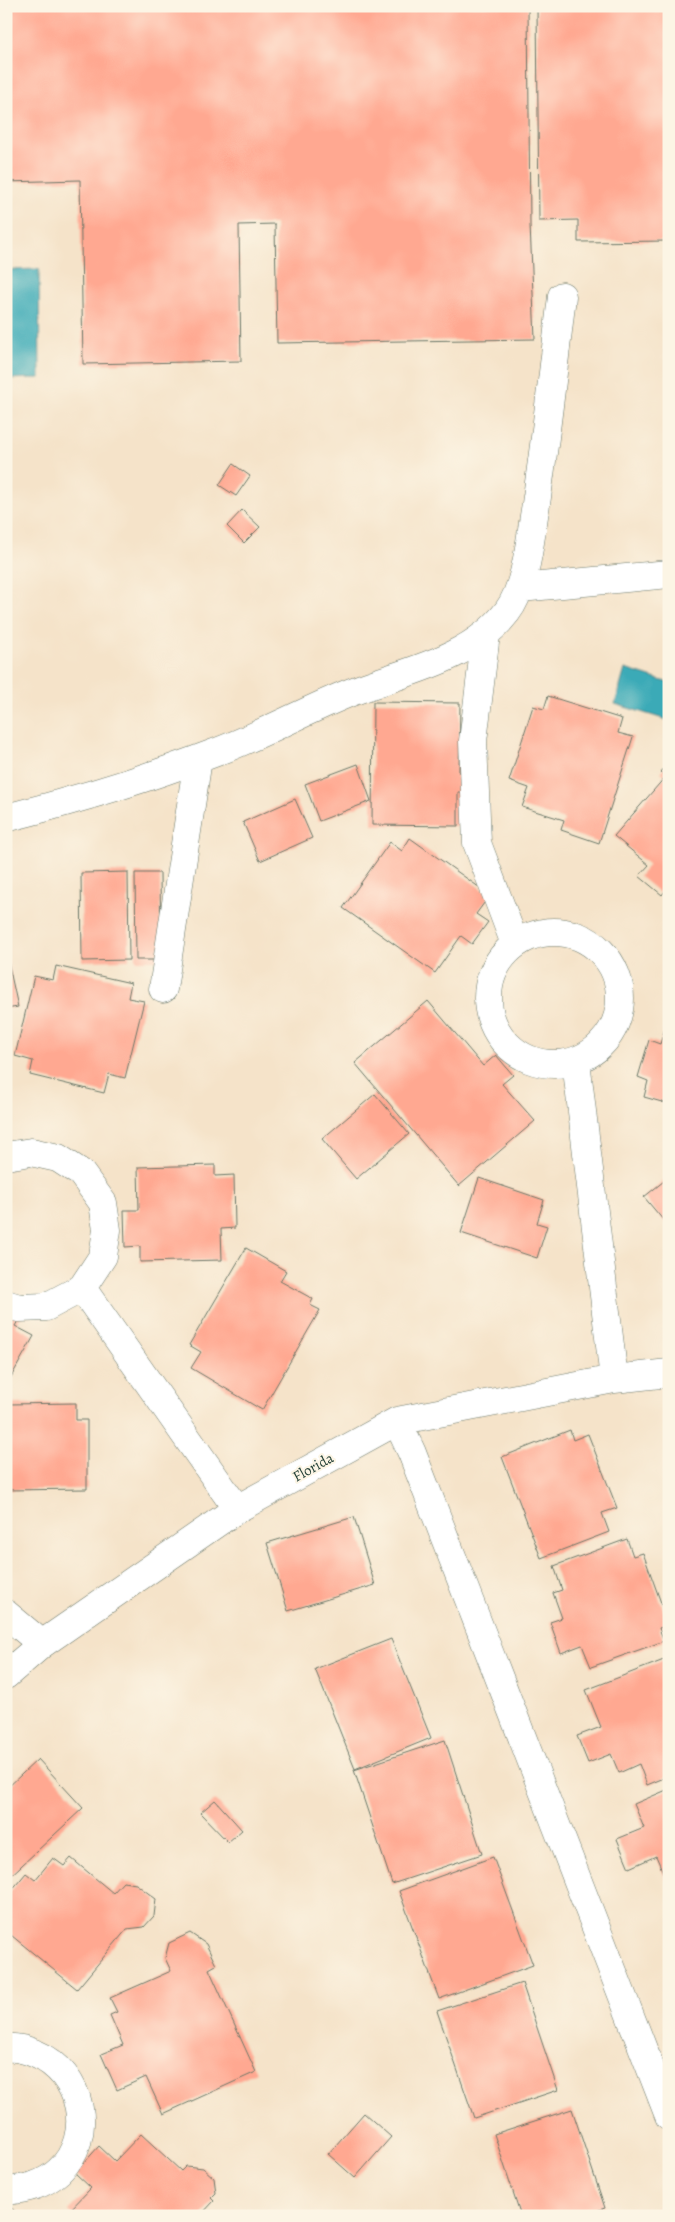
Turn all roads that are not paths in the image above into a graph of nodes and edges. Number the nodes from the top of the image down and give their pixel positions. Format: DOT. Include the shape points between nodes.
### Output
graph roads {
  1 [pos="562,296"];
  2 [pos="669,574"];
  3 [pos="520,588"];
  4 [pos="486,634"];
  5 [pos="198,759"];
  6 [pos="6,818"];
  7 [pos="515,944"];
  8 [pos="163,989"];
  9 [pos="576,1061"];
  10 [pos="6,1156"];
  11 [pos="82,1288"];
  12 [pos="6,1304"];
  13 [pos="669,1374"];
  14 [pos="614,1379"];
  15 [pos="397,1421"];
  16 [pos="237,1509"];
  17 [pos="6,1614"];
  18 [pos="42,1644"];
  19 [pos="6,1674"];
  20 [pos="6,2048"];
  21 [pos="669,2116"];
  22 [pos="6,2191"];
  1 -- 3 [label="street" via="549,419"];
  2 -- 3 [label="street"];
  3 -- 4 [label="street" via="507,612"];
  4 -- 5 [label="street" via="444,659 354,691"];
  4 -- 7 [label="street" via="473,741 477,843"];
  5 -- 6 [label="street" via="89,797"];
  5 -- 8 [label="street"];
  7 -- 9 [label="street" via="493,971 488,990 488,1009 494,1027 505,1043 529,1059 557,1064"];
  7 -- 9 [label="street" via="529,936 561,932 580,936 597,947 610,962 618,980 621,1000 618,1020 604,1042"];
  9 -- 14 [label="street"];
  10 -- 11 [label="street" via="32,1152 58,1158 81,1173 102,1203 108,1230 103,1256"];
  11 -- 12 [label="street" via="46,1307 19,1308"];
  11 -- 16 [label="street"];
  13 -- 14 [label="street, Florida"];
  14 -- 15 [label="street, Florida"];
  15 -- 16 [label="street, Florida"];
  15 -- 21 [label="street"];
  16 -- 18 [label="street, Florida"];
  17 -- 18 [label="street"];
  18 -- 19 [label="street, Florida"];
  20 -- 22 [label="street" via="28,2051 59,2069 78,2100 81,2119 71,2156 59,2171 25,2189"];
}
